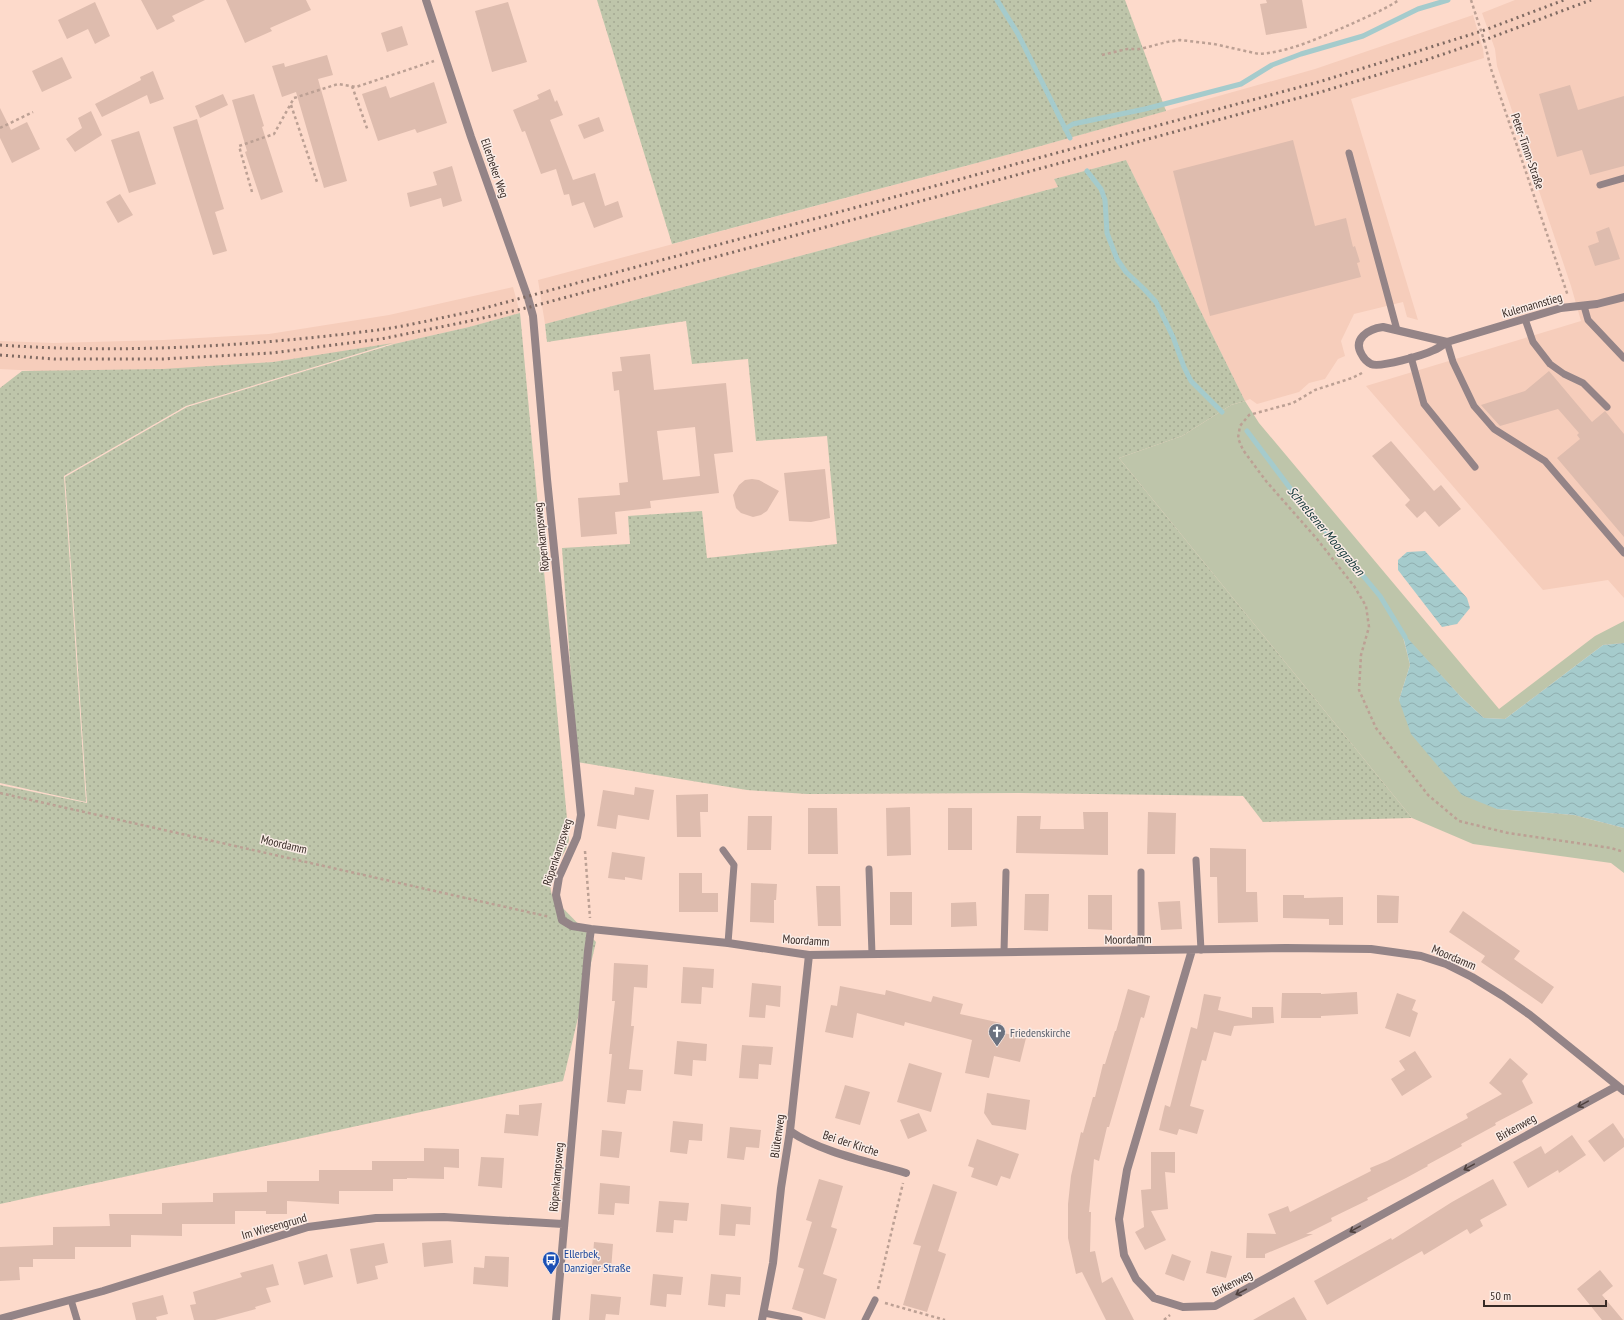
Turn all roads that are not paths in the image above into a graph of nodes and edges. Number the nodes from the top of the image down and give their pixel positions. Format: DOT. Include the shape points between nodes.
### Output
graph roads {
  1 [pos="426,0"];
  2 [pos="1349,153"];
  3 [pos="1624,178"];
  4 [pos="1600,184"];
  5 [pos="1624,296"];
  6 [pos="1584,306"];
  7 [pos="1525,319"];
  8 [pos="1397,330"];
  9 [pos="1447,342"];
  10 [pos="535,346"];
  11 [pos="1411,358"];
  12 [pos="1624,358"];
  13 [pos="1607,407"];
  14 [pos="1475,467"];
  15 [pos="1624,554"];
  16 [pos="723,850"];
  17 [pos="1196,860"];
  18 [pos="869,869"];
  19 [pos="1006,872"];
  20 [pos="1141,872"];
  21 [pos="591,929"];
  22 [pos="728,943"];
  23 [pos="1141,950"];
  24 [pos="1192,950"];
  25 [pos="1201,950"];
  26 [pos="1004,952"];
  27 [pos="872,954"];
  28 [pos="808,955"];
  29 [pos="1621,1088"];
  30 [pos="790,1131"];
  31 [pos="906,1173"];
  32 [pos="563,1224"];
  33 [pos="71,1300"];
  34 [pos="875,1300"];
  35 [pos="763,1317"];
  36 [pos="0,1319"];
  37 [pos="77,1320"];
  38 [pos="556,1320"];
  39 [pos="799,1320"];
  40 [pos="865,1320"];
  1 -- 10 [label="street, Ellerbeker Weg" via="528,298 533,316"];
  2 -- 8 [label="lane"];
  3 -- 4 [label="lane"];
  5 -- 6 [label="street, Kulemannstieg"];
  6 -- 7 [label="street, Kulemannstieg" via="1561,308"];
  6 -- 12 [label="lane" via="1588,320"];
  7 -- 9 [label="street, Kulemannstieg"];
  7 -- 13 [label="lane" via="1533,342 1550,364 1564,374 1583,382"];
  8 -- 9 [label="street, Kulemannstieg"];
  8 -- 11 [label="street, Kulemannstieg" via="1382,327 1365,333 1360,339 1361,354 1370,364 1384,365"];
  9 -- 11 [label="street, Kulemannstieg" via="1434,351"];
  9 -- 15 [label="lane" via="1453,362 1474,406 1494,430 1545,461"];
  10 -- 21 [label="street, Röpenkampsweg" via="581,815 577,838 559,877 556,895 562,920 572,926"];
  11 -- 14 [label="lane" via="1424,404"];
  16 -- 22 [label="lane" via="734,865"];
  17 -- 25 [label="lane"];
  18 -- 27 [label="lane"];
  19 -- 26 [label="lane"];
  20 -- 23 [label="lane"];
  21 -- 22 [label="street, Moordamm"];
  21 -- 32 [label="street, Röpenkampsweg"];
  22 -- 28 [label="street, Moordamm"];
  23 -- 24 [label="street, Moordamm"];
  23 -- 26 [label="street, Moordamm"];
  24 -- 25 [label="street, Moordamm"];
  29 -- 24 [label="street, Birkenweg, one-way" via="1215,1306 1183,1307 1154,1298 1136,1278 1124,1255 1119,1219 1127,1170"];
  25 -- 29 [label="street, Moordamm" via="1371,949 1427,958 1446,964 1472,977 1530,1015"];
  26 -- 27 [label="street, Moordamm"];
  27 -- 28 [label="street, Moordamm"];
  28 -- 30 [label="street, Blütenweg"];
  30 -- 31 [label="street, Bei der Kirche" via="822,1147"];
  30 -- 35 [label="street, Blütenweg" via="773,1263"];
  32 -- 33 [label="street, Im Wiesengrund" via="444,1217 376,1218 308,1228"];
  32 -- 38 [label="street, Röpenkampsweg" via="562,1266"];
  33 -- 36 [label="street, Im Wiesengrund"];
  33 -- 37 [label="lane"];
  34 -- 40 [label="lane"];
  35 -- 39 [label="lane"];
}
